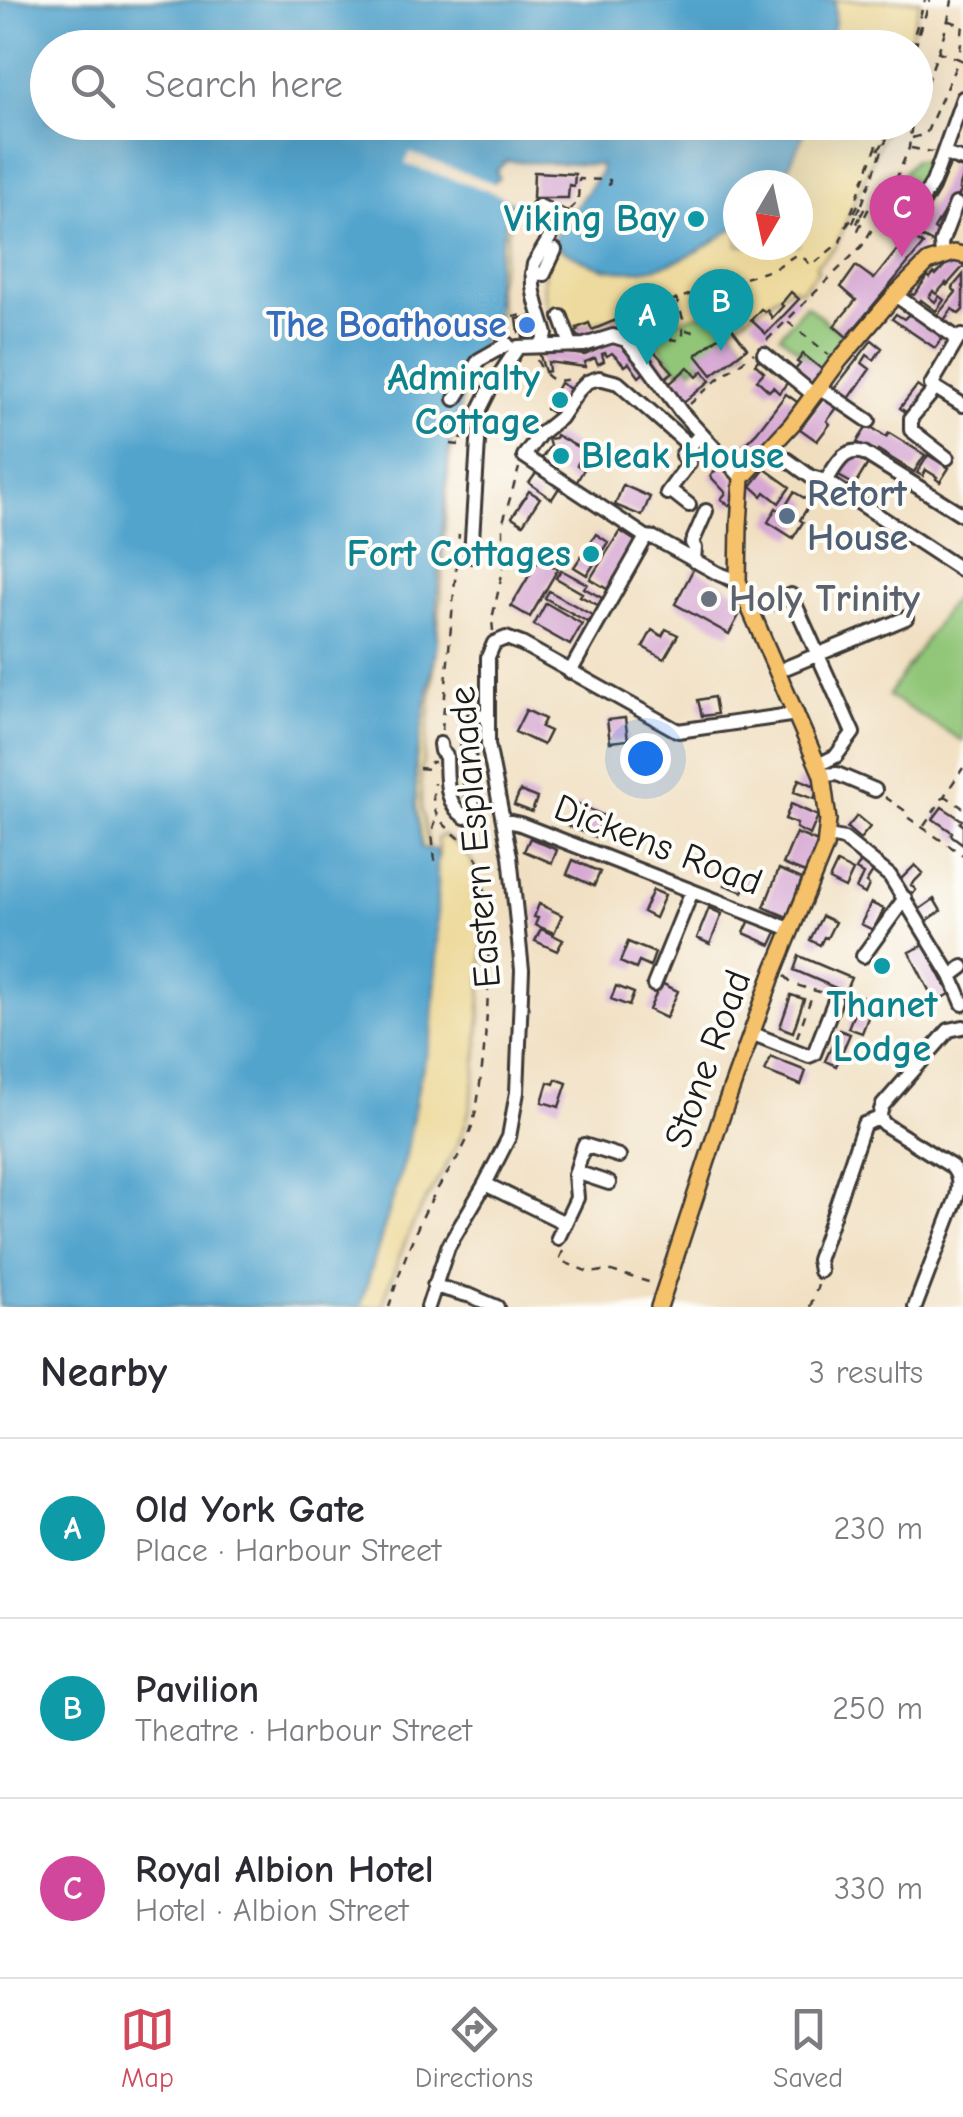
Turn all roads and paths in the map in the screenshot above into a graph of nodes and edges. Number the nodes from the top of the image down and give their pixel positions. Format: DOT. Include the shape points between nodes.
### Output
graph roads {
  1 [pos="927,0"];
  2 [pos="952,0"];
  3 [pos="922,12"];
  4 [pos="922,20"];
  5 [pos="949,21"];
  6 [pos="963,23"];
  7 [pos="916,28"];
  8 [pos="918,30"];
  9 [pos="919,30"];
  10 [pos="939,52"];
  11 [pos="961,60"];
  12 [pos="933,64"];
  13 [pos="963,98"];
  14 [pos="933,119"];
  15 [pos="880,140"];
  16 [pos="883,140"];
  17 [pos="883,140"];
  18 [pos="884,140"];
  19 [pos="910,140"];
  20 [pos="882,146"];
  21 [pos="908,148"];
  22 [pos="875,154"];
  23 [pos="944,154"];
  24 [pos="963,160"];
  25 [pos="614,171"];
  26 [pos="610,180"];
  27 [pos="609,186"];
  28 [pos="956,204"];
  29 [pos="539,206"];
  30 [pos="856,216"];
  31 [pos="562,217"];
  32 [pos="874,226"];
  33 [pos="905,228"];
  34 [pos="556,250"];
  35 [pos="963,255"];
  36 [pos="942,256"];
  37 [pos="532,273"];
  38 [pos="894,295"];
  39 [pos="676,298"];
  40 [pos="539,312"];
  41 [pos="512,317"];
  42 [pos="561,317"];
  43 [pos="787,320"];
  44 [pos="634,330"];
  45 [pos="684,330"];
  46 [pos="696,333"];
  47 [pos="632,336"];
  48 [pos="961,337"];
  49 [pos="541,344"];
  50 [pos="512,345"];
  51 [pos="571,345"];
  52 [pos="763,348"];
  53 [pos="838,362"];
  54 [pos="598,378"];
  55 [pos="936,388"];
  56 [pos="816,391"];
  57 [pos="455,399"];
  58 [pos="963,405"];
  59 [pos="681,412"];
  60 [pos="869,421"];
  61 [pos="701,434"];
  62 [pos="466,439"];
  63 [pos="451,444"];
  64 [pos="690,446"];
  65 [pos="771,448"];
  66 [pos="524,456"];
  67 [pos="948,458"];
  68 [pos="742,478"];
  69 [pos="826,481"];
  70 [pos="689,505"];
  71 [pos="706,510"];
  72 [pos="963,515"];
  73 [pos="460,526"];
  74 [pos="646,537"];
  75 [pos="471,556"];
  76 [pos="694,561"];
  77 [pos="963,572"];
  78 [pos="738,581"];
  79 [pos="750,611"];
  80 [pos="906,618"];
  81 [pos="494,643"];
  82 [pos="817,654"];
  83 [pos="778,671"];
  84 [pos="570,672"];
  85 [pos="488,714"];
  86 [pos="797,714"];
  87 [pos="440,744"];
  88 [pos="419,768"];
  89 [pos="963,768"];
  90 [pos="820,770"];
  91 [pos="875,790"];
  92 [pos="944,796"];
  93 [pos="963,808"];
  94 [pos="436,816"];
  95 [pos="503,820"];
  96 [pos="923,827"];
  97 [pos="828,836"];
  98 [pos="963,855"];
  99 [pos="435,860"];
  100 [pos="692,892"];
  101 [pos="905,898"];
  102 [pos="790,929"];
  103 [pos="862,956"];
  104 [pos="963,967"];
  105 [pos="785,976"];
  106 [pos="951,976"];
  107 [pos="654,986"];
  108 [pos="813,992"];
  109 [pos="835,1000"];
  110 [pos="963,1004"];
  111 [pos="963,1027"];
  112 [pos="751,1033"];
  113 [pos="792,1050"];
  114 [pos="880,1118"];
  115 [pos="619,1156"];
  116 [pos="576,1177"];
  117 [pos="608,1183"];
  118 [pos="485,1184"];
  119 [pos="565,1223"];
  120 [pos="558,1238"];
  121 [pos="559,1260"];
  122 [pos="820,1271"];
  123 [pos="434,1286"];
  124 [pos="665,1288"];
  125 [pos="389,1307"];
  126 [pos="428,1307"];
  127 [pos="497,1307"];
  128 [pos="659,1307"];
  129 [pos="810,1307"];
  130 [pos="915,1307"];
  1 -- 3 [label="path"];
  1 -- 8 [label="path"];
  2 -- 5 [label="path"];
  3 -- 4 [label="path"];
  3 -- 7 [label="path"];
  4 -- 7 [label="path"];
  4 -- 9 [label="path"];
  5 -- 6 [label="path"];
  5 -- 10 [label="path"];
  6 -- 11 [label="path"];
  10 -- 11 [label="path"];
  10 -- 12 [label="path"];
  11 -- 14 [label="path"];
  13 -- 23 [label="street"];
  15 -- 22 [label="path"];
  16 -- 30 [label="path"];
  17 -- 20 [label="path"];
  18 -- 20 [label="path"];
  19 -- 21 [label="path"];
  20 -- 22 [label="path"];
  21 -- 23 [label="path"];
  21 -- 32 [label="path"];
  22 -- 30 [label="path"];
  23 -- 24 [label="street"];
  23 -- 33 [label="street"];
  25 -- 26 [label="path"];
  26 -- 27 [label="path"];
  26 -- 31 [label="path" via="579,178 578,202"];
  28 -- 36 [label="street" via="940,243"];
  29 -- 31 [label="street"];
  30 -- 32 [label="path"];
  30 -- 39 [label="path" via="840,242 811,266 794,256 774,269"];
  31 -- 37 [label="street"];
  32 -- 43 [label="path"];
  34 -- 37 [label="street" via="544,274"];
  35 -- 36 [label="main road"];
  36 -- 38 [label="main road"];
  37 -- 40 [label="street"];
  38 -- 48 [label="street"];
  38 -- 53 [label="main road"];
  39 -- 44 [label="path" via="650,306"];
  39 -- 45 [label="path"];
  40 -- 41 [label="path"];
  40 -- 49 [label="street" via="546,334"];
  42 -- 51 [label="street"];
  43 -- 52 [label="path"];
  43 -- 53 [label="path"];
  45 -- 46 [label="path"];
  45 -- 47 [label="path" via="679,340"];
  48 -- 55 [label="street" via="931,386"];
  49 -- 50 [label="street"];
  49 -- 51 [label="street"];
  49 -- 54 [label="path" via="533,352 546,377"];
  50 -- 57 [label="street" via="480,360"];
  50 -- 75 [label="street" via="480,410"];
  51 -- 59 [label="street" via="613,336 626,340"];
  52 -- 56 [label="street"];
  52 -- 59 [label="path"];
  53 -- 56 [label="main road"];
  54 -- 64 [label="street" via="618,383"];
  54 -- 66 [label="street" via="578,390"];
  55 -- 58 [label="street"];
  55 -- 67 [label="street" via="911,418 911,430"];
  56 -- 60 [label="street"];
  56 -- 65 [label="main road"];
  59 -- 61 [label="street"];
  61 -- 64 [label="street"];
  61 -- 68 [label="street"];
  62 -- 63 [label="path"];
  64 -- 70 [label="street" via="682,455 690,463 668,491"];
  65 -- 68 [label="main road"];
  65 -- 69 [label="street"];
  66 -- 74 [label="street"];
  66 -- 81 [label="path" via="504,522"];
  68 -- 78 [label="main road"];
  69 -- 72 [label="street" via="854,450"];
  69 -- 77 [label="street"];
  71 -- 76 [label="street" via="692,543"];
  73 -- 87 [label="path"];
  74 -- 76 [label="street"];
  74 -- 84 [label="street"];
  76 -- 78 [label="street"];
  78 -- 79 [label="main road"];
  79 -- 82 [label="street" via="791,595"];
  79 -- 83 [label="main road"];
  80 -- 82 [label="street"];
  81 -- 84 [label="street" via="506,638"];
  81 -- 85 [label="street, Eastern Esplanade"];
  82 -- 83 [label="street"];
  82 -- 90 [label="street" via="853,733"];
  83 -- 86 [label="main road"];
  84 -- 86 [label="street" via="678,732"];
  85 -- 87 [label="street" via="475,716 469,729 473,812 466,817 450,799"];
  85 -- 95 [label="street, Eastern Esplanade"];
  86 -- 90 [label="main road"];
  88 -- 94 [label="path" via="436,762"];
  89 -- 92 [label="path"];
  90 -- 91 [label="street"];
  90 -- 97 [label="main road"];
  91 -- 96 [label="path"];
  92 -- 93 [label="path"];
  92 -- 96 [label="path"];
  94 -- 99 [label="path"];
  94 -- 125 [label="path" via="479,861 485,888 485,1042 468,1138 408,1248"];
  95 -- 100 [label="street, Dickens Road"];
  95 -- 118 [label="street, Eastern Esplanade" via="522,970 520,1032 509,1136"];
  96 -- 98 [label="path"];
  97 -- 101 [label="street" via="867,857"];
  97 -- 102 [label="main road, Stone Road"];
  100 -- 102 [label="street, Dickens Road"];
  100 -- 107 [label="street"];
  101 -- 103 [label="street"];
  101 -- 106 [label="street"];
  102 -- 112 [label="main road, Stone Road"];
  104 -- 106 [label="street"];
  105 -- 108 [label="path"];
  106 -- 110 [label="street"];
  108 -- 109 [label="path"];
  108 -- 113 [label="path"];
  109 -- 113 [label="street" via="814,1054"];
  111 -- 114 [label="street" via="949,1030 883,1105"];
  112 -- 113 [label="street"];
  112 -- 124 [label="main road, Stone Road"];
  114 -- 122 [label="street" via="864,1124 818,1260"];
  114 -- 130 [label="street" via="958,1174 957,1197"];
  115 -- 116 [label="street" via="584,1146"];
  116 -- 117 [label="street"];
  116 -- 119 [label="street" via="577,1198"];
  118 -- 119 [label="street"];
  118 -- 123 [label="street, Eastern Esplanade" via="448,1246"];
  119 -- 120 [label="street"];
  121 -- 124 [label="path"];
  122 -- 129 [label="path"];
  123 -- 126 [label="street, Eastern Esplanade"];
  123 -- 127 [label="street"];
  124 -- 128 [label="main road, Stone Road"];
}
